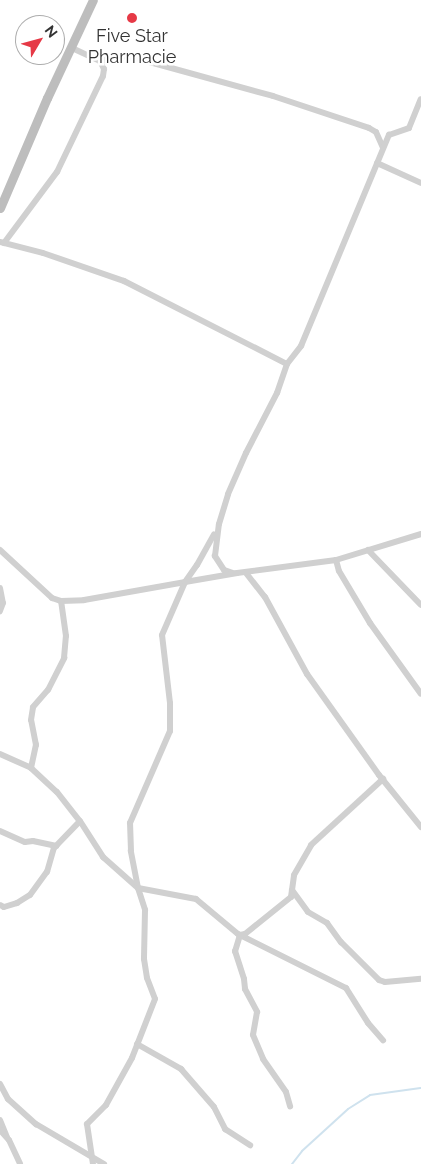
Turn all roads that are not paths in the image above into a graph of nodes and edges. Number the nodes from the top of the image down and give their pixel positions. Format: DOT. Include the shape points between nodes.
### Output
graph roads {
  1 [pos="92,0"];
  2 [pos="72,48"];
  3 [pos="100,61"];
  4 [pos="421,99"];
  5 [pos="383,148"];
  6 [pos="377,163"];
  7 [pos="421,183"];
  8 [pos="4,187"];
  9 [pos="0,208"];
  10 [pos="2,242"];
  11 [pos="287,364"];
  12 [pos="219,524"];
  13 [pos="421,534"];
  14 [pos="0,550"];
  15 [pos="368,550"];
  16 [pos="336,560"];
  17 [pos="237,573"];
  18 [pos="246,573"];
  19 [pos="185,582"];
  20 [pos="0,588"];
  21 [pos="61,602"];
  22 [pos="421,605"];
  23 [pos="0,611"];
  24 [pos="421,694"];
  25 [pos="0,754"];
  26 [pos="31,768"];
  27 [pos="382,779"];
  28 [pos="80,821"];
  29 [pos="421,826"];
  30 [pos="0,831"];
  31 [pos="56,846"];
  32 [pos="138,888"];
  33 [pos="292,890"];
  34 [pos="0,905"];
  35 [pos="240,934"];
  36 [pos="421,979"];
  37 [pos="383,1040"];
  38 [pos="137,1044"];
  39 [pos="0,1084"];
  40 [pos="290,1106"];
  41 [pos="0,1120"];
  42 [pos="0,1130"];
  43 [pos="9,1140"];
  44 [pos="250,1145"];
  45 [pos="92,1156"];
  46 [pos="20,1164"];
  47 [pos="93,1164"];
  48 [pos="104,1164"];
  1 -- 2 [label="main road"];
  2 -- 3 [label="street"];
  2 -- 8 [label="main road"];
  3 -- 5 [label="street" via="122,56 136,58 273,96 369,128 376,132"];
  3 -- 10 [label="street" via="104,68 103,76 57,172"];
  4 -- 5 [label="street" via="409,128 391,133"];
  5 -- 6 [label="street"];
  6 -- 7 [label="street"];
  6 -- 11 [label="street" via="301,346"];
  8 -- 9 [label="main road"];
  10 -- 11 [label="street" via="124,281"];
  11 -- 12 [label="street" via="277,393 228,494"];
  12 -- 17 [label="street" via="214,556 224,570"];
  12 -- 19 [label="street"];
  13 -- 15 [label="street"];
  14 -- 21 [label="street" via="41,591"];
  15 -- 16 [label="street"];
  15 -- 22 [label="street"];
  16 -- 18 [label="street"];
  16 -- 24 [label="street" via="338,571 370,623"];
  17 -- 18 [label="street"];
  17 -- 19 [label="street"];
  18 -- 27 [label="street" via="265,597 307,674"];
  19 -- 21 [label="street"];
  19 -- 32 [label="street" via="162,635 170,731 130,823"];
  20 -- 23 [label="street" via="3,603"];
  21 -- 26 [label="street" via="66,636 64,658 48,690 33,707 31,720 36,745"];
  25 -- 26 [label="street"];
  26 -- 28 [label="street" via="57,792"];
  27 -- 29 [label="street"];
  27 -- 33 [label="street" via="311,845 294,875"];
  28 -- 31 [label="street"];
  28 -- 32 [label="street" via="103,857"];
  30 -- 31 [label="street" via="25,842"];
  31 -- 34 [label="street" via="47,872 30,896 4,907"];
  32 -- 35 [label="street" via="196,899"];
  32 -- 38 [label="street" via="145,910 144,959 155,999"];
  33 -- 35 [label="street" via="286,903 245,934"];
  33 -- 36 [label="street" via="308,912 327,923 354,956 380,980"];
  35 -- 37 [label="street" via="346,988"];
  35 -- 40 [label="street" via="234,950 245,989 257,1012 253,1035 263,1059 286,1092"];
  38 -- 44 [label="street" via="181,1069 214,1107 225,1129"];
  38 -- 45 [label="street" via="106,1105 87,1124"];
  39 -- 45 [label="street" via="8,1099 36,1124"];
  41 -- 43 [label="street"];
  42 -- 43 [label="street"];
  43 -- 46 [label="street"];
  45 -- 47 [label="street"];
  45 -- 48 [label="street"];
}
